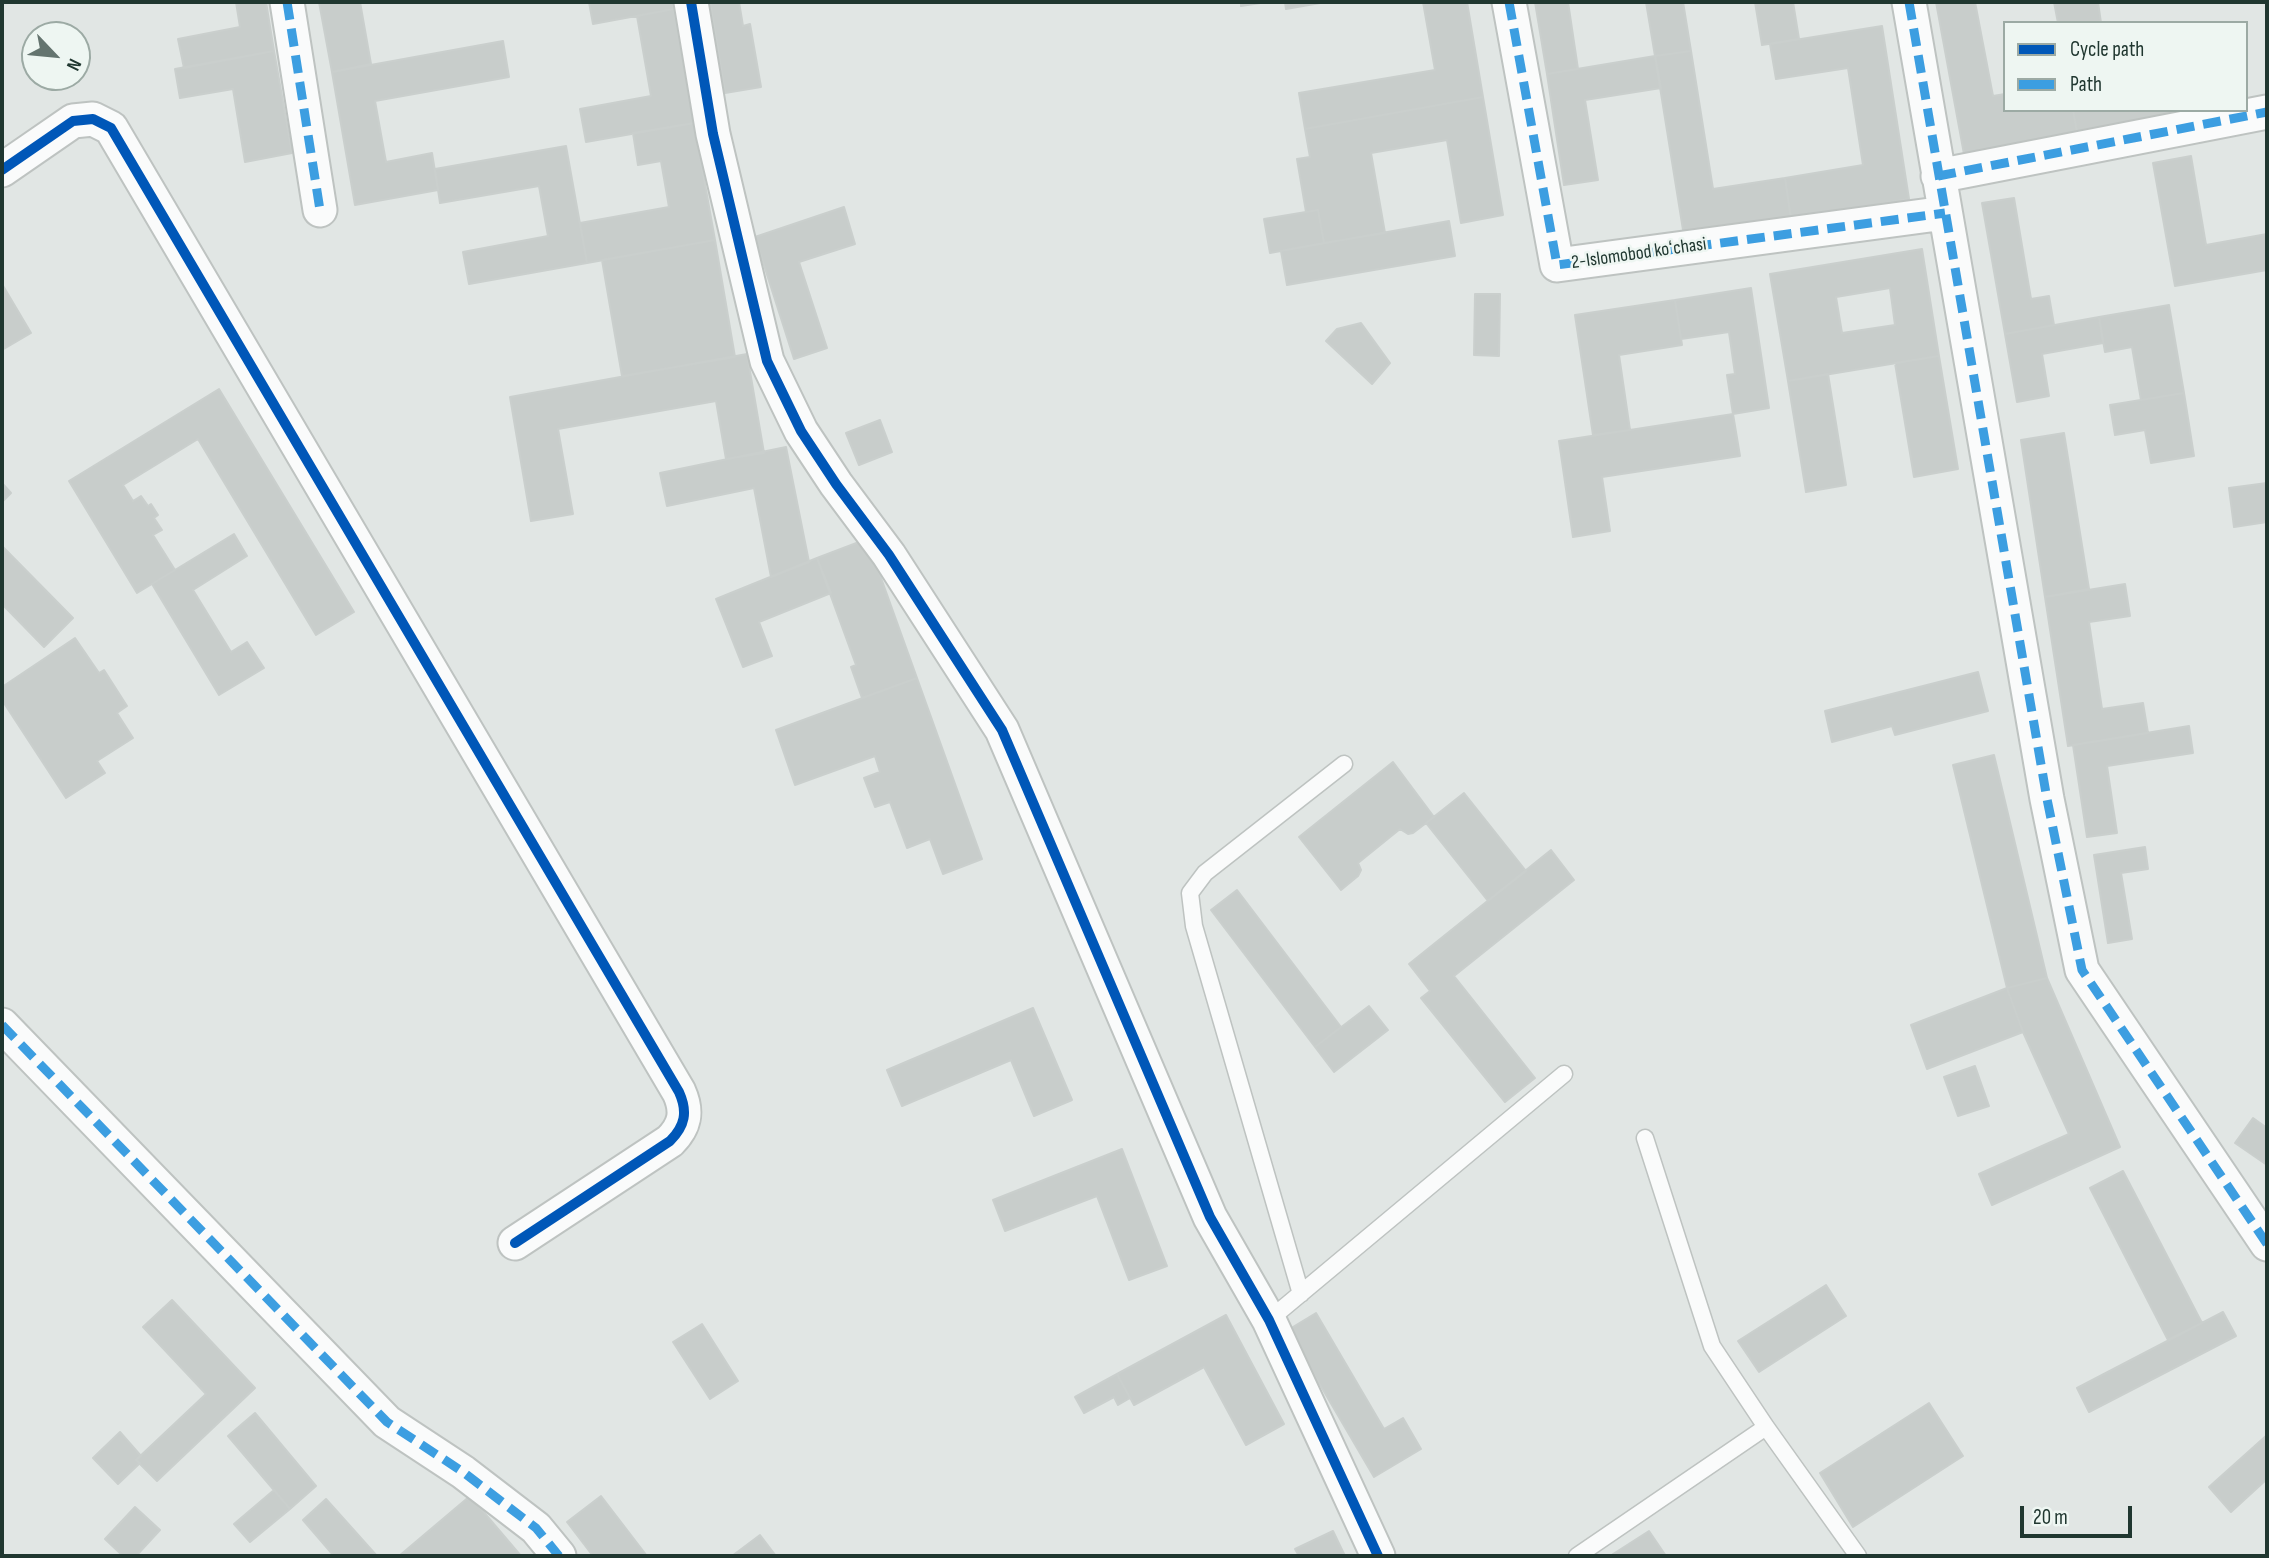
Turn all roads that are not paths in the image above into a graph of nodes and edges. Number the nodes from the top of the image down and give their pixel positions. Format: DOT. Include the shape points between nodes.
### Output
graph roads {
  1 [pos="287,2"];
  2 [pos="691,2"];
  3 [pos="1509,2"];
  4 [pos="1909,2"];
  5 [pos="2267,112"];
  6 [pos="2,170"];
  7 [pos="1938,176"];
  8 [pos="320,210"];
  9 [pos="1945,213"];
  10 [pos="1344,764"];
  11 [pos="2,1026"];
  12 [pos="1564,1074"];
  13 [pos="1645,1138"];
  14 [pos="515,1243"];
  15 [pos="2267,1244"];
  16 [pos="1301,1294"];
  17 [pos="1269,1320"];
  18 [pos="1766,1427"];
  19 [pos="559,1556"];
  20 [pos="1378,1556"];
  21 [pos="1577,1556"];
  22 [pos="1858,1556"];
  1 -- 8 [label="street"];
  2 -- 17 [label="street" via="713,134 768,361 801,431 889,555 1002,730 1210,1217"];
  3 -- 9 [label="street, 2-Islomobod koʻchasi" via="1557,265"];
  4 -- 7 [label="street"];
  5 -- 7 [label="street"];
  6 -- 14 [label="street" via="73,121 93,119 111,128 679,1092 685,1119 670,1141"];
  7 -- 9 [label="street"];
  9 -- 15 [label="street" via="2047,799 2082,970"];
  10 -- 16 [label="lane" via="1205,873 1189,893 1194,926"];
  11 -- 19 [label="street" via="387,1422 536,1528"];
  12 -- 16 [label="lane"];
  13 -- 18 [label="lane" via="1713,1346"];
  16 -- 17 [label="lane"];
  17 -- 20 [label="street"];
  18 -- 21 [label="lane"];
  18 -- 22 [label="lane"];
}
